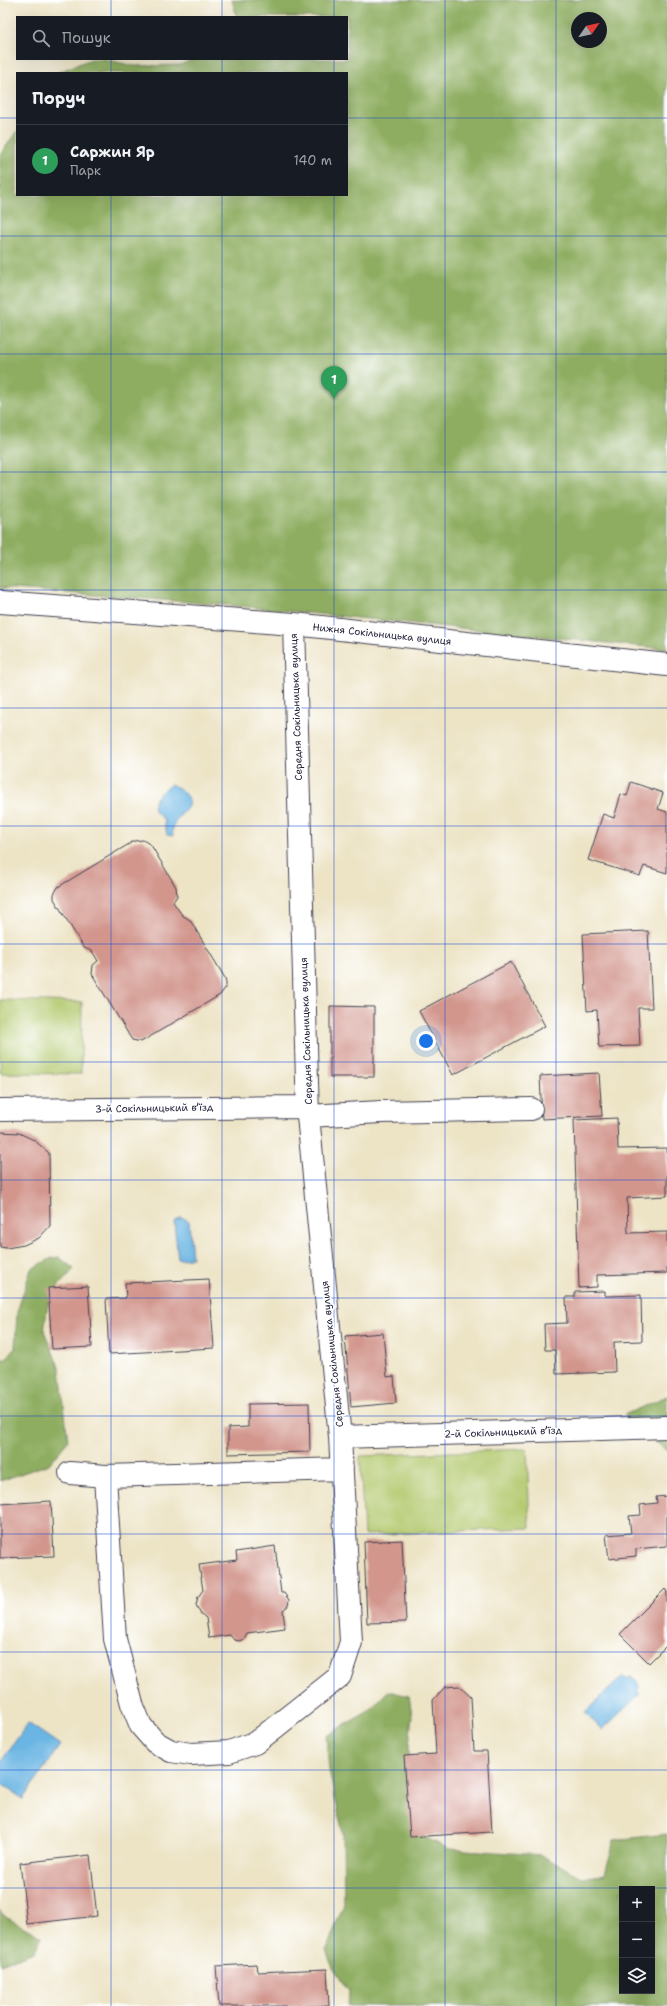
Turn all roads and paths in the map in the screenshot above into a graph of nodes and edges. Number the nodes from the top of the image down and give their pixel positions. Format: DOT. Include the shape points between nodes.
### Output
graph roads {
  1 [pos="0,602"];
  2 [pos="294,624"];
  3 [pos="667,665"];
  4 [pos="531,1109"];
  5 [pos="0,1110"];
  6 [pos="308,1111"];
  7 [pos="667,1427"];
  8 [pos="340,1437"];
  9 [pos="342,1469"];
  10 [pos="70,1474"];
  11 [pos="105,1476"];
  1 -- 2 [label="street, Нижня Сокільницька вулиця"];
  2 -- 3 [label="street, Нижня Сокільницька вулиця"];
  2 -- 6 [label="street, Середня Сокільницька вулиця"];
  4 -- 6 [label="street, 3-й Сокільницький в’їзд"];
  5 -- 6 [label="street, 3-й Сокільницький в’їзд"];
  6 -- 8 [label="street, Середня Сокільницька вулиця"];
  7 -- 8 [label="street, 2-й Сокільницький в’їзд"];
  8 -- 9 [label="street, Середня Сокільницька вулиця"];
  9 -- 11 [label="street"];
  9 -- 11 [label="street, Середня Сокільницька вулиця" via="351,1642 340,1676 255,1743 229,1752 198,1753 172,1751 155,1742 141,1726 132,1704 115,1639"];
  10 -- 11 [label="street"];
}
